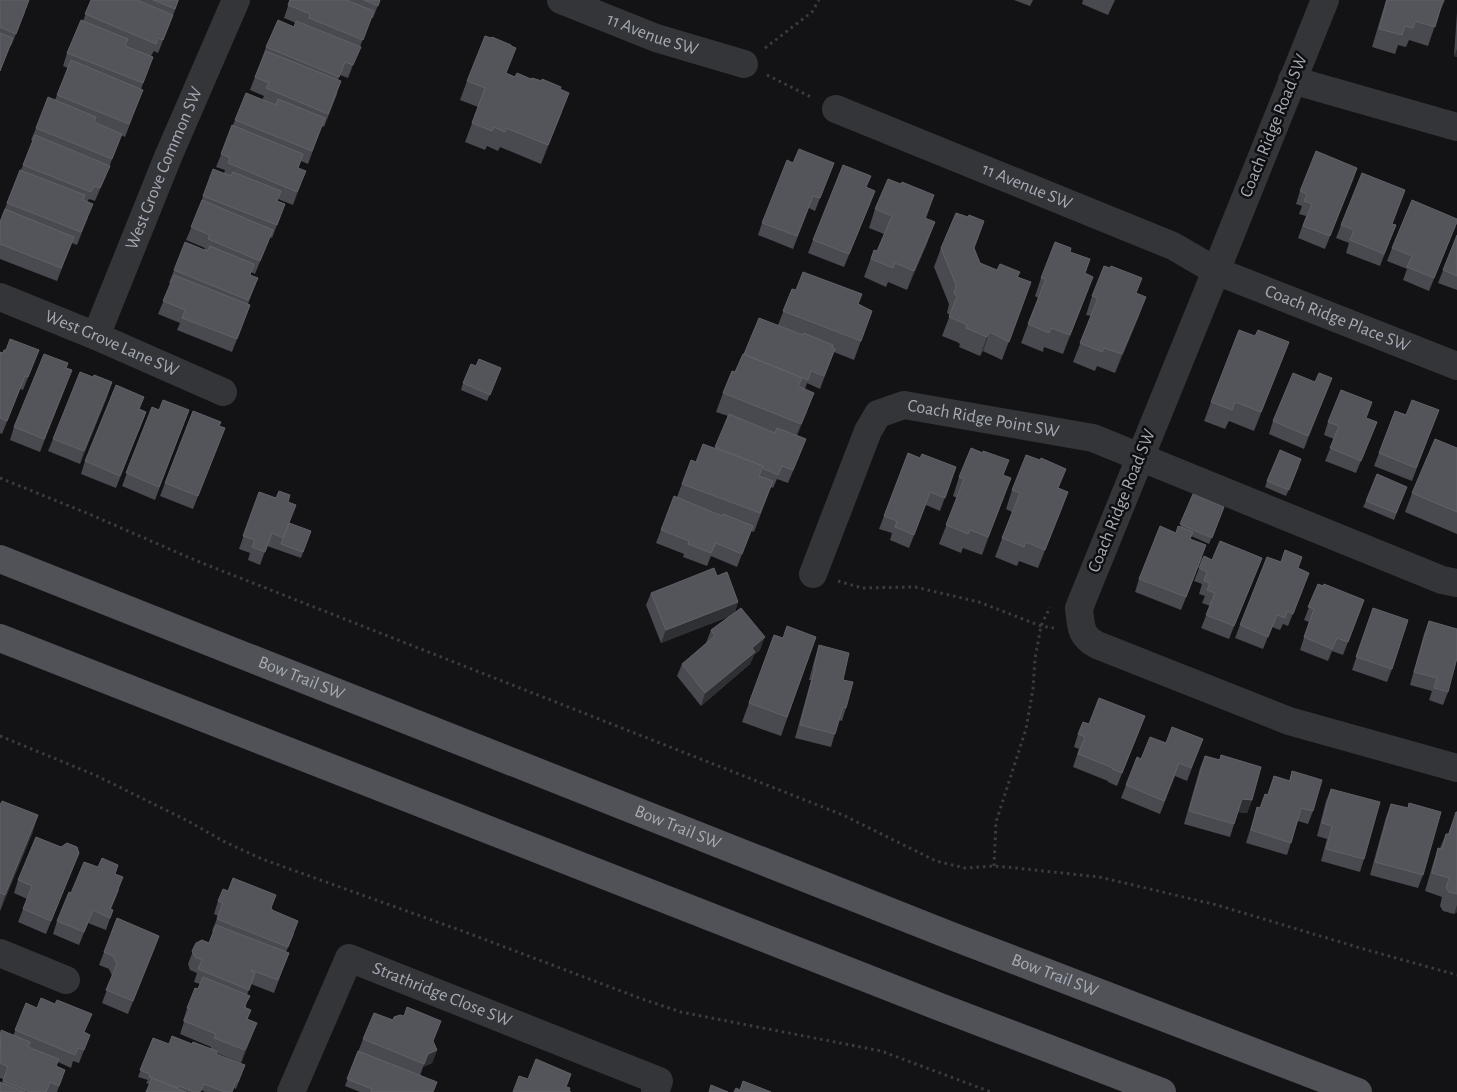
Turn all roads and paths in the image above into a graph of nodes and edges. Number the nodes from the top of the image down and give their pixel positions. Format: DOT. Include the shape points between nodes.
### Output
graph roads {
  1 [pos="236,0"];
  2 [pos="561,0"];
  3 [pos="819,0"];
  4 [pos="1325,0"];
  5 [pos="744,64"];
  6 [pos="1292,80"];
  7 [pos="836,109"];
  8 [pos="1457,128"];
  9 [pos="1216,271"];
  10 [pos="0,297"];
  11 [pos="96,336"];
  12 [pos="1457,366"];
  13 [pos="223,392"];
  14 [pos="1139,458"];
  15 [pos="0,478"];
  16 [pos="0,559"];
  17 [pos="813,574"];
  18 [pos="1457,583"];
  19 [pos="1041,626"];
  20 [pos="0,638"];
  21 [pos="0,736"];
  22 [pos="1457,768"];
  23 [pos="1,956"];
  24 [pos="1457,975"];
  25 [pos="66,980"];
  26 [pos="291,1092"];
  27 [pos="655,1092"];
  28 [pos="991,1092"];
  29 [pos="1162,1092"];
  30 [pos="1358,1092"];
  1 -- 11 [label="street, West Grove Common SW"];
  2 -- 5 [label="street, 11 Avenue SW" via="656,38"];
  3 -- 5 [label="path" via="812,12"];
  4 -- 6 [label="street, Coach Ridge Road SW"];
  5 -- 7 [label="path"];
  6 -- 8 [label="street"];
  6 -- 9 [label="street, Coach Ridge Road SW"];
  7 -- 9 [label="street, 11 Avenue SW" via="1173,246"];
  9 -- 12 [label="street, Coach Ridge Place SW"];
  9 -- 14 [label="street, Coach Ridge Road SW"];
  10 -- 11 [label="street, West Grove Lane SW"];
  11 -- 13 [label="street, West Grove Lane SW"];
  14 -- 17 [label="street, Coach Ridge Point SW" via="1093,438 919,407 904,405 891,409 878,414 868,432"];
  14 -- 18 [label="street, Coach Ridge Point SW" via="1442,580"];
  14 -- 22 [label="street, Coach Ridge Road SW" via="1079,608 1082,631 1087,640 1289,720"];
  15 -- 24 [label="path" via="197,561 843,815 936,861 964,868 1009,867 1099,877 1217,905"];
  16 -- 30 [label="main road, Bow Trail SW" via="936,930"];
  17 -- 19 [label="path" via="862,588 915,587 952,595"];
  20 -- 29 [label="main road"];
  21 -- 28 [label="path" via="95,775 262,859 642,999 681,1012 881,1052"];
  23 -- 25 [label="street"];
  26 -- 27 [label="street, Strathridge Close SW" via="349,958 659,1081"];
}
